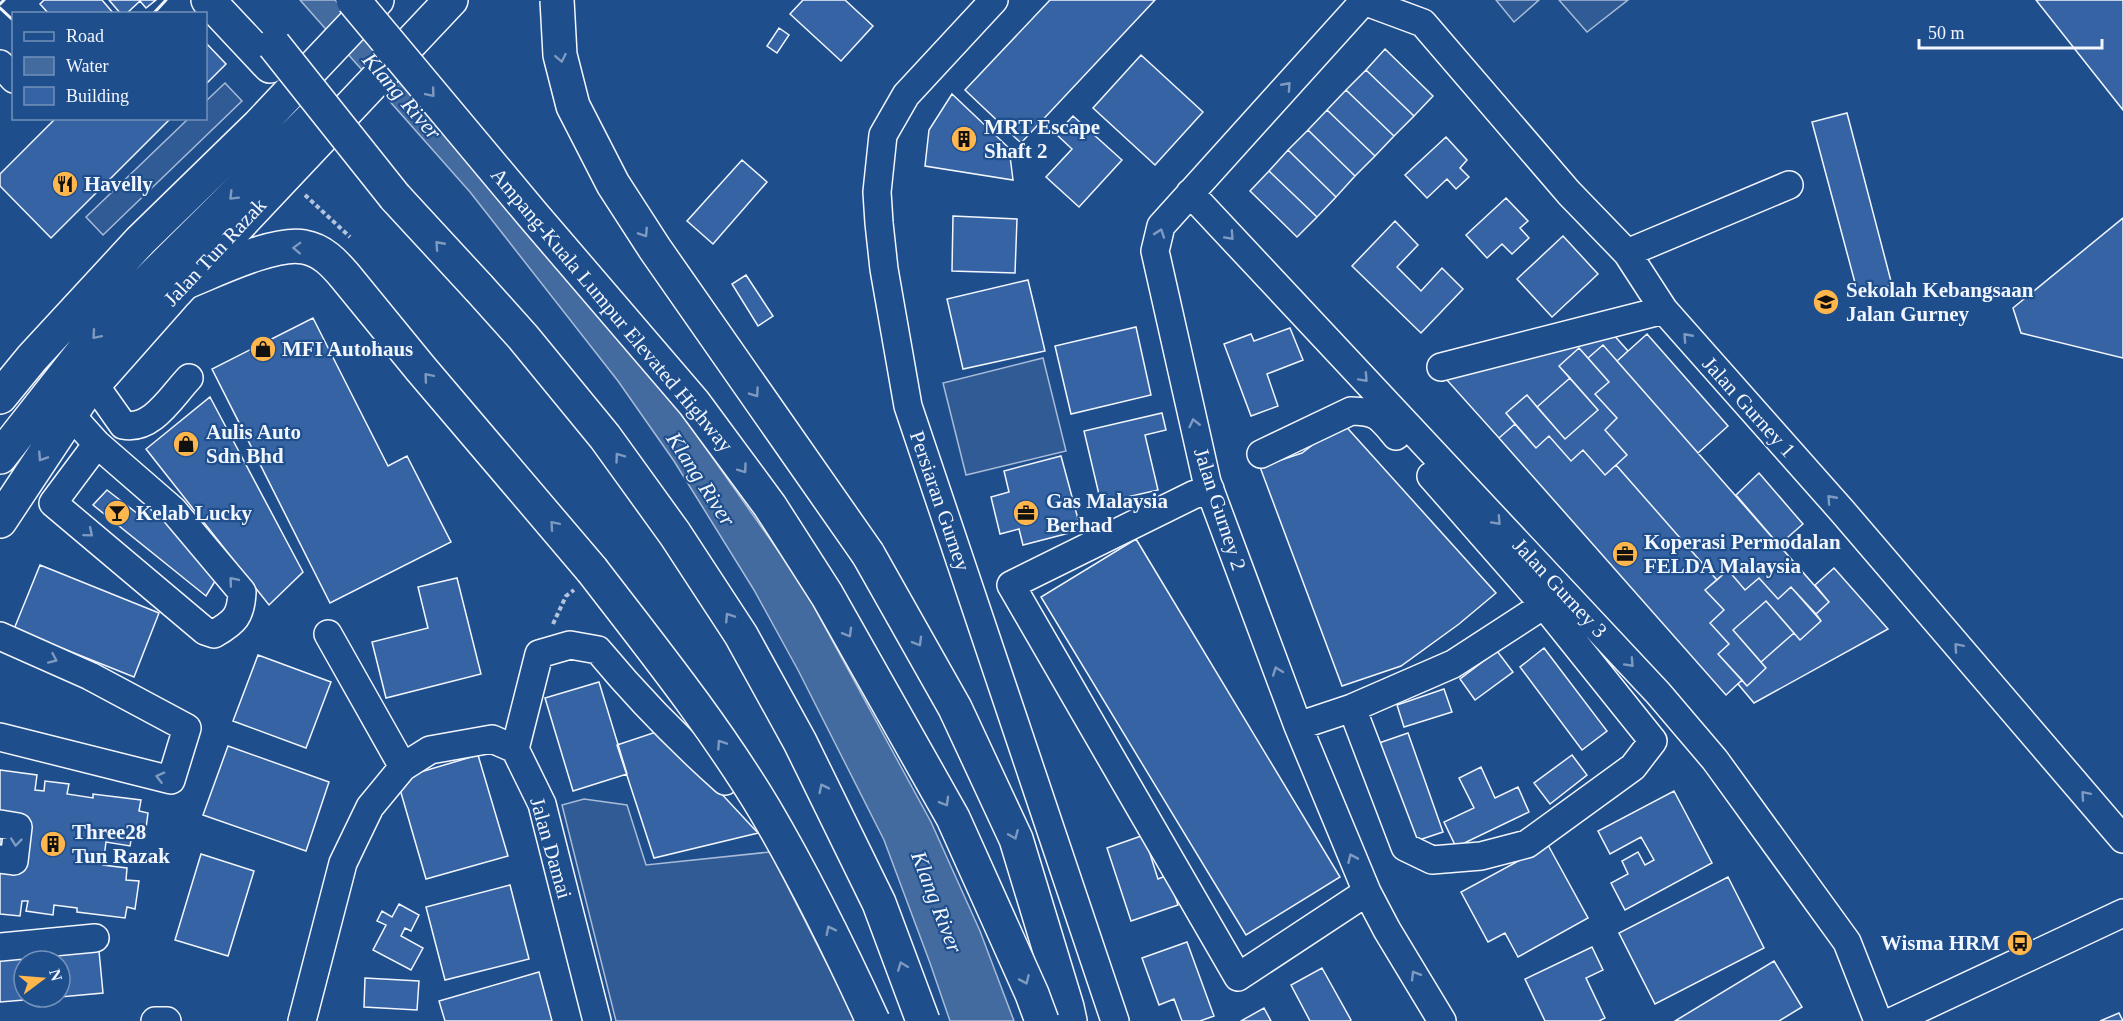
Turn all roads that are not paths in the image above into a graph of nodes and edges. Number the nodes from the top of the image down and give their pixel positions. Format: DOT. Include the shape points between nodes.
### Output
graph roads {
  1 [pos="208,0"];
  2 [pos="238,0"];
  3 [pos="353,0"];
  4 [pos="377,0"];
  5 [pos="557,0"];
  6 [pos="994,0"];
  7 [pos="1362,1"];
  8 [pos="439,5"];
  9 [pos="0,64"];
  10 [pos="12,77"];
  11 [pos="1789,186"];
  12 [pos="1190,193"];
  13 [pos="395,197"];
  14 [pos="1627,253"];
  15 [pos="186,282"];
  16 [pos="1664,310"];
  17 [pos="1441,367"];
  18 [pos="189,378"];
  19 [pos="0,381"];
  20 [pos="94,384"];
  21 [pos="0,397"];
  22 [pos="70,414"];
  23 [pos="97,444"];
  24 [pos="1261,454"];
  25 [pos="0,457"];
  26 [pos="25,483"];
  27 [pos="1210,489"];
  28 [pos="53,502"];
  29 [pos="0,521"];
  30 [pos="1544,606"];
  31 [pos="328,634"];
  32 [pos="0,636"];
  33 [pos="1352,708"];
  34 [pos="1298,726"];
  35 [pos="0,737"];
  36 [pos="515,749"];
  37 [pos="403,767"];
  38 [pos="725,781"];
  39 [pos="0,824"];
  40 [pos="2123,839"];
  41 [pos="0,859"];
  42 [pos="1367,892"];
  43 [pos="2123,913"];
  44 [pos="94,938"];
  45 [pos="0,947"];
  46 [pos="155,1021"];
  47 [pos="167,1021"];
  48 [pos="302,1021"];
  49 [pos="597,1021"];
  50 [pos="873,1021"];
  51 [pos="923,1021"];
  52 [pos="1042,1021"];
  53 [pos="1070,1021"];
  54 [pos="1115,1021"];
  55 [pos="1442,1021"];
  56 [pos="1878,1021"];
  57 [pos="1893,1021"];
  1 -- 13 [label="main road, bridge"];
  2 -- 13 [label="main road, bridge"];
  3 -- 19 [label="main road" via="108,256"];
  3 -- 52 [label="main road, Ampang-Kuala Lumpur Elevated Highway, one-way, bridge" via="694,403 770,506 827,595 953,818"];
  4 -- 21 [label="main road, bridge" via="258,126 140,241"];
  5 -- 53 [label="main road, one-way, bridge" via="560,55 573,106 613,184 661,259 868,554 955,708 1016,839"];
  6 -- 54 [label="street, Persiaran Gurney" via="906,95 883,135 877,192 880,234 908,406"];
  12 -- 7 [label="street, Jalan Gurney 2, one-way"];
  7 -- 14 [label="street, Jalan Gurney 1" via="1424,23 1569,194"];
  8 -- 15 [label="main road, Jalan Tun Razak, bridge" via="319,142"];
  8 -- 25 [label="main road, Jalan Tun Razak, one-way, bridge" via="130,299 65,373"];
  9 -- 10 [label="street"];
  11 -- 14 [label="street"];
  27 -- 12 [label="street, Jalan Gurney 2, one-way" via="1155,251 1161,226"];
  12 -- 56 [label="street, Jalan Gurney 3, one-way" via="1658,693 1715,760 1847,942"];
  51 -- 13 [label="main road, one-way, bridge" via="879,903 800,742 741,635 605,437 523,337"];
  14 -- 16 [label="street, Jalan Gurney 1"];
  15 -- 20 [label="main road, Jalan Tun Razak"];
  50 -- 15 [label="main road, one-way, bridge" via="810,889 764,808 687,693 592,570 339,270 320,252 288,247"];
  16 -- 17 [label="street"];
  40 -- 16 [label="street, Jalan Gurney 1, one-way"];
  18 -- 20 [label="street" via="148,422 133,427 123,424"];
  20 -- 22 [label="main road, Jalan Tun Razak"];
  22 -- 23 [label="street"];
  22 -- 26 [label="main road, Jalan Tun Razak, one-way"];
  23 -- 28 [label="street"];
  28 -- 23 [label="street, one-way" via="205,631 214,634 229,626 241,610 242,592 181,519"];
  24 -- 30 [label="street" via="1351,411 1378,415"];
  26 -- 28 [label="street"];
  26 -- 29 [label="main road, Jalan Tun Razak"];
  34 -- 27 [label="street, Jalan Gurney 2, one-way"];
  27 -- 42 [label="street" via="1011,585 1238,977"];
  30 -- 33 [label="street" via="1453,664"];
  30 -- 33 [label="street" via="1653,741 1633,767 1527,844 1481,856 1432,860 1405,847"];
  31 -- 37 [label="street"];
  32 -- 35 [label="street, one-way" via="90,676 187,728 171,780"];
  33 -- 34 [label="street"];
  42 -- 34 [label="street, Jalan Gurney 2, one-way"];
  36 -- 37 [label="street" via="492,739 430,750"];
  36 -- 38 [label="street" via="539,654 570,645 598,650 688,748"];
  36 -- 49 [label="street, Jalan Damai" via="542,804"];
  37 -- 48 [label="street" via="370,807 343,863"];
  39 -- 41 [label="street, one-way" via="18,827 14,861"];
  55 -- 42 [label="street, Jalan Gurney 2, one-way"];
  43 -- 57 [label="street"];
  44 -- 45 [label="street"];
  46 -- 47 [label="street"];
}
